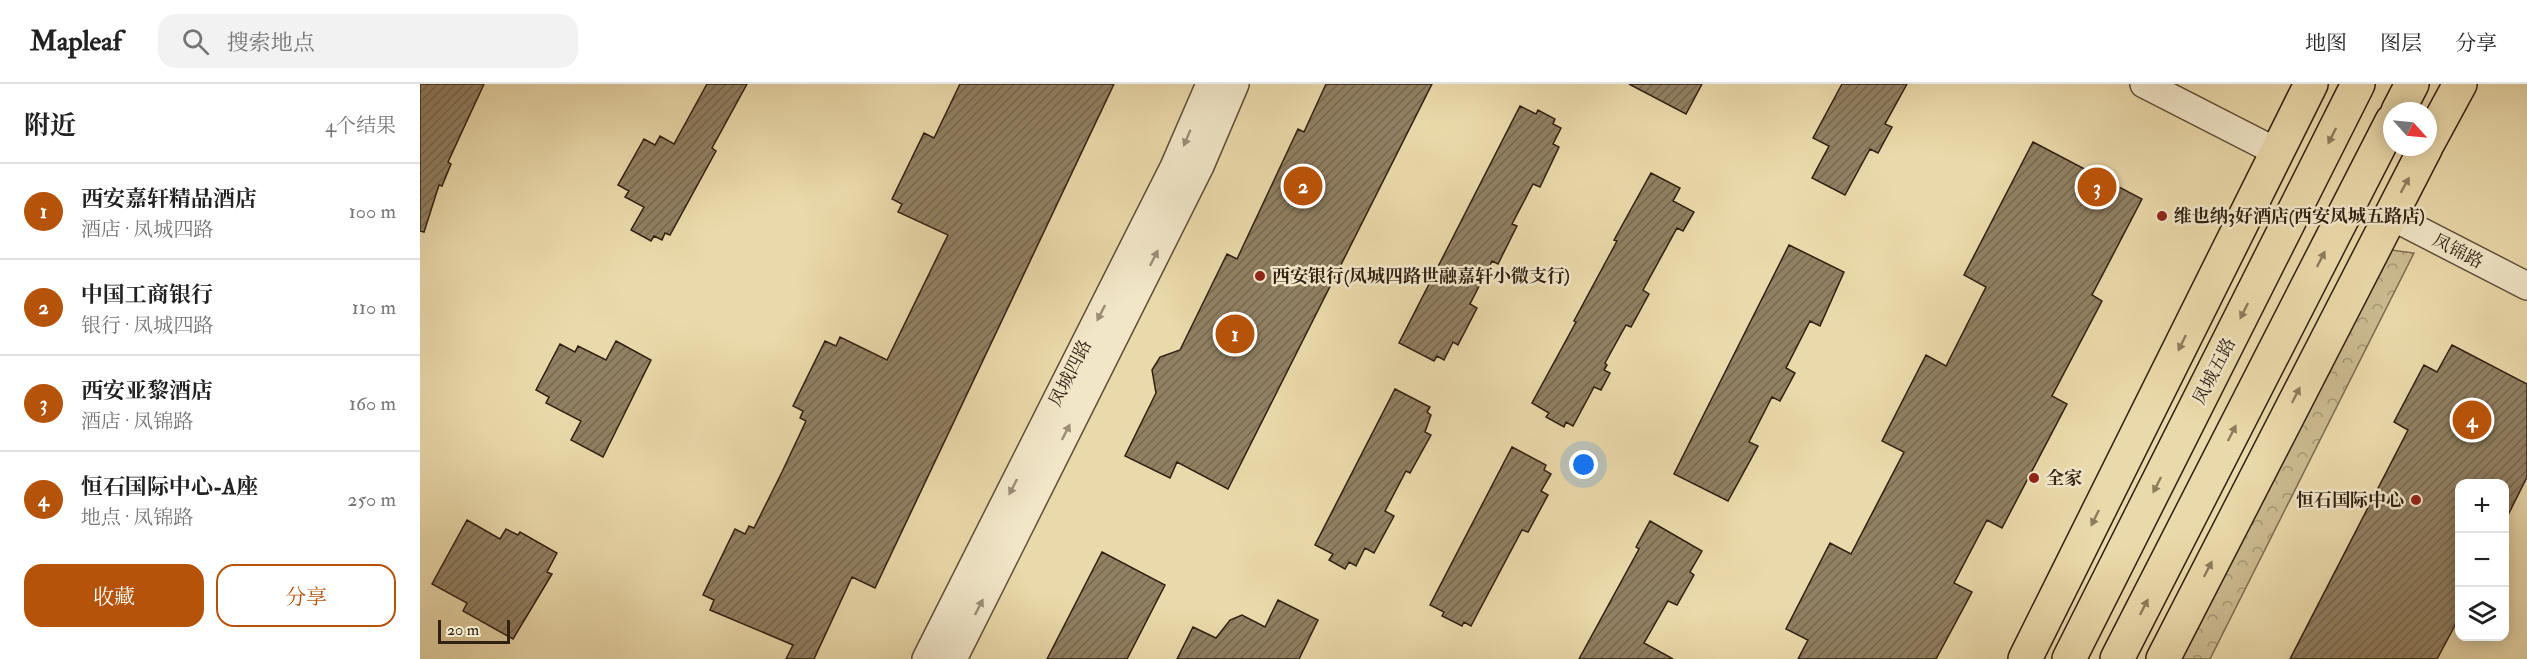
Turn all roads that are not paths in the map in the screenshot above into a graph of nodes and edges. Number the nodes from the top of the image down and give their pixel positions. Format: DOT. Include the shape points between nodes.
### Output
graph roads {
  1 [pos="1210,84"];
  2 [pos="1235,84"];
  3 [pos="2144,84"];
  4 [pos="2311,84"];
  5 [pos="2358,84"];
  6 [pos="2412,84"];
  7 [pos="2460,84"];
  8 [pos="2403,102"];
  9 [pos="2437,127"];
  10 [pos="2383,139"];
  11 [pos="2277,152"];
  12 [pos="2421,156"];
  13 [pos="2389,215"];
  14 [pos="2527,286"];
  15 [pos="926,659"];
  16 [pos="953,659"];
  17 [pos="2025,659"];
  18 [pos="2070,659"];
  19 [pos="2117,659"];
  20 [pos="2163,659"];
  1 -- 15 [label="street, 凤城四路, one-way" via="1174,167"];
  16 -- 2 [label="street, 凤城四路, one-way" via="1200,166"];
  3 -- 11 [label="street"];
  4 -- 11 [label="main road"];
  5 -- 18 [label="main road, 凤城五路, one-way"];
  6 -- 8 [label="main road"];
  7 -- 9 [label="main road"];
  19 -- 10 [label="main road, one-way"];
  11 -- 17 [label="main road, one-way"];
  13 -- 12 [label="main road, one-way"];
  13 -- 14 [label="street, 凤锦路"];
  20 -- 13 [label="main road, one-way"];
}
